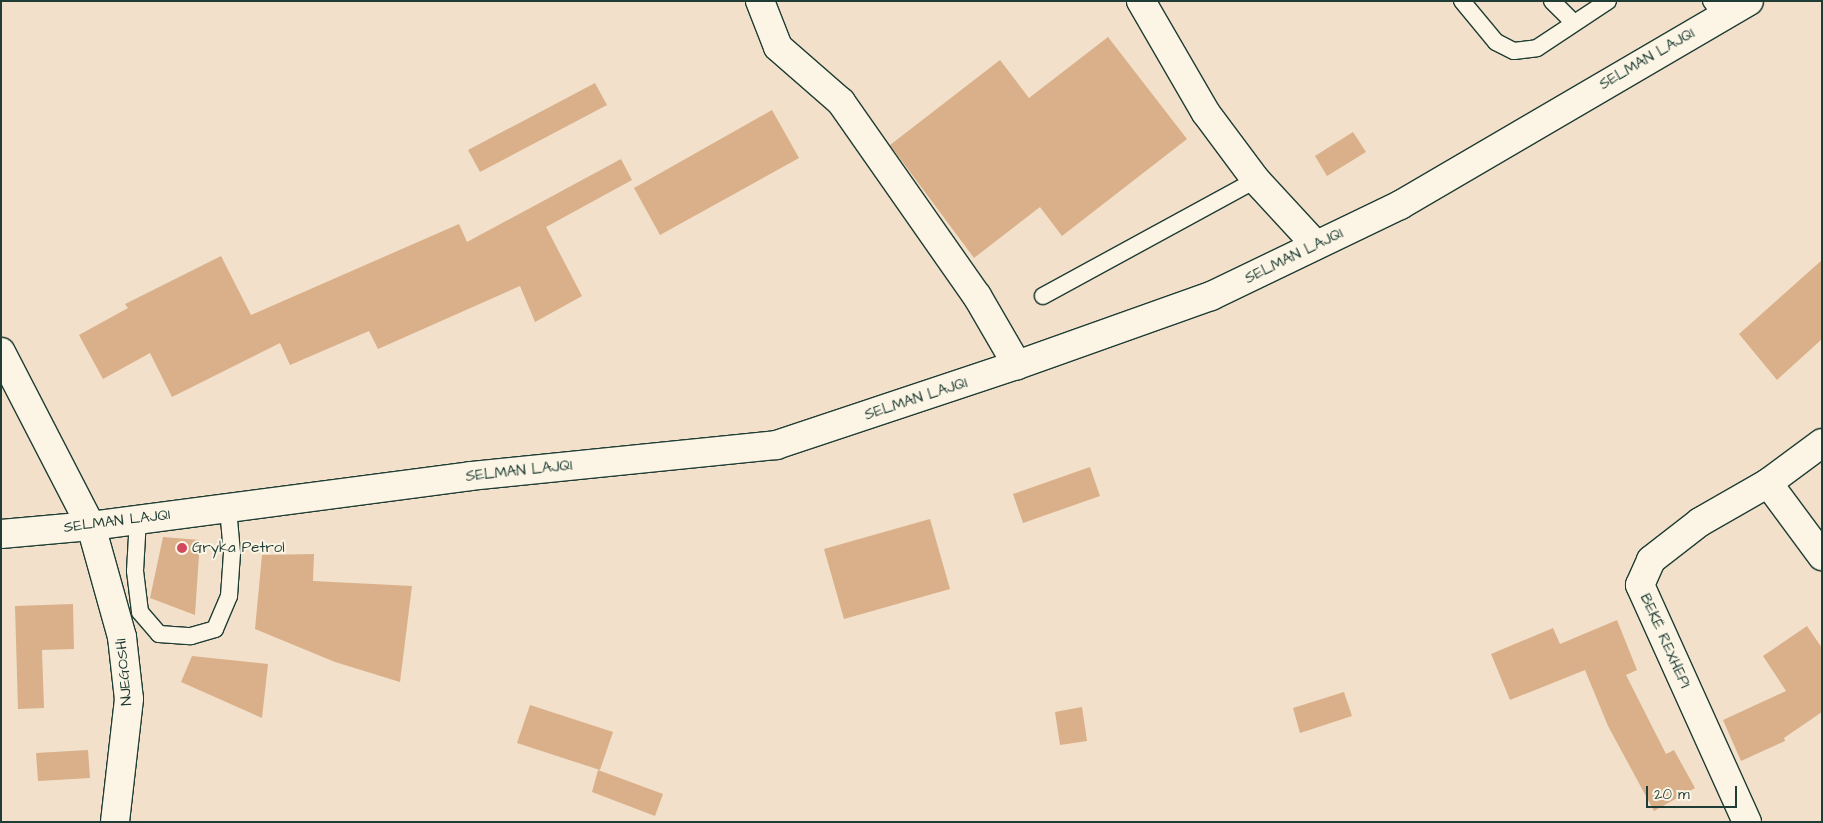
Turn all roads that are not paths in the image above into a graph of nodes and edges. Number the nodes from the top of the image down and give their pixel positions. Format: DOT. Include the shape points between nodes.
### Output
graph roads {
  1 [pos="760,1"];
  2 [pos="1141,1"];
  3 [pos="1462,1"];
  4 [pos="1552,1"];
  5 [pos="1608,1"];
  6 [pos="1749,1"];
  7 [pos="1717,9"];
  8 [pos="1573,22"];
  9 [pos="1256,180"];
  10 [pos="1316,245"];
  11 [pos="1043,296"];
  12 [pos="1,352"];
  13 [pos="1017,365"];
  14 [pos="1822,444"];
  15 [pos="1768,483"];
  16 [pos="228,508"];
  17 [pos="138,520"];
  18 [pos="91,526"];
  19 [pos="1,534"];
  20 [pos="1822,556"];
  21 [pos="115,822"];
  22 [pos="1747,822"];
  1 -- 13 [label="street" via="778,47 841,102 977,296"];
  2 -- 9 [label="street" via="1206,113"];
  3 -- 8 [label="lane" via="1496,42 1514,51 1537,48"];
  4 -- 8 [label="lane"];
  5 -- 8 [label="lane"];
  6 -- 7 [label="street, SELMAN LAJQI"];
  7 -- 10 [label="street, SELMAN LAJQI" via="1400,205"];
  9 -- 10 [label="street"];
  9 -- 11 [label="lane"];
  10 -- 13 [label="street, SELMAN LAJQI" via="1211,296"];
  12 -- 18 [label="street, NJEGOSHI"];
  13 -- 16 [label="street, SELMAN LAJQI" via="776,444 471,476"];
  14 -- 15 [label="street, BEKË REXHEPI"];
  15 -- 20 [label="street"];
  15 -- 22 [label="street, BEKË REXHEPI" via="1700,522 1651,560 1640,585"];
  16 -- 17 [label="street, SELMAN LAJQI"];
  16 -- 17 [label="lane" via="232,553 229,596 215,629 191,636 159,634 140,612 135,571"];
  17 -- 18 [label="street, SELMAN LAJQI"];
  18 -- 19 [label="street, SELMAN LAJQI"];
  18 -- 21 [label="street, NJEGOSHI" via="122,637 129,699"];
}
